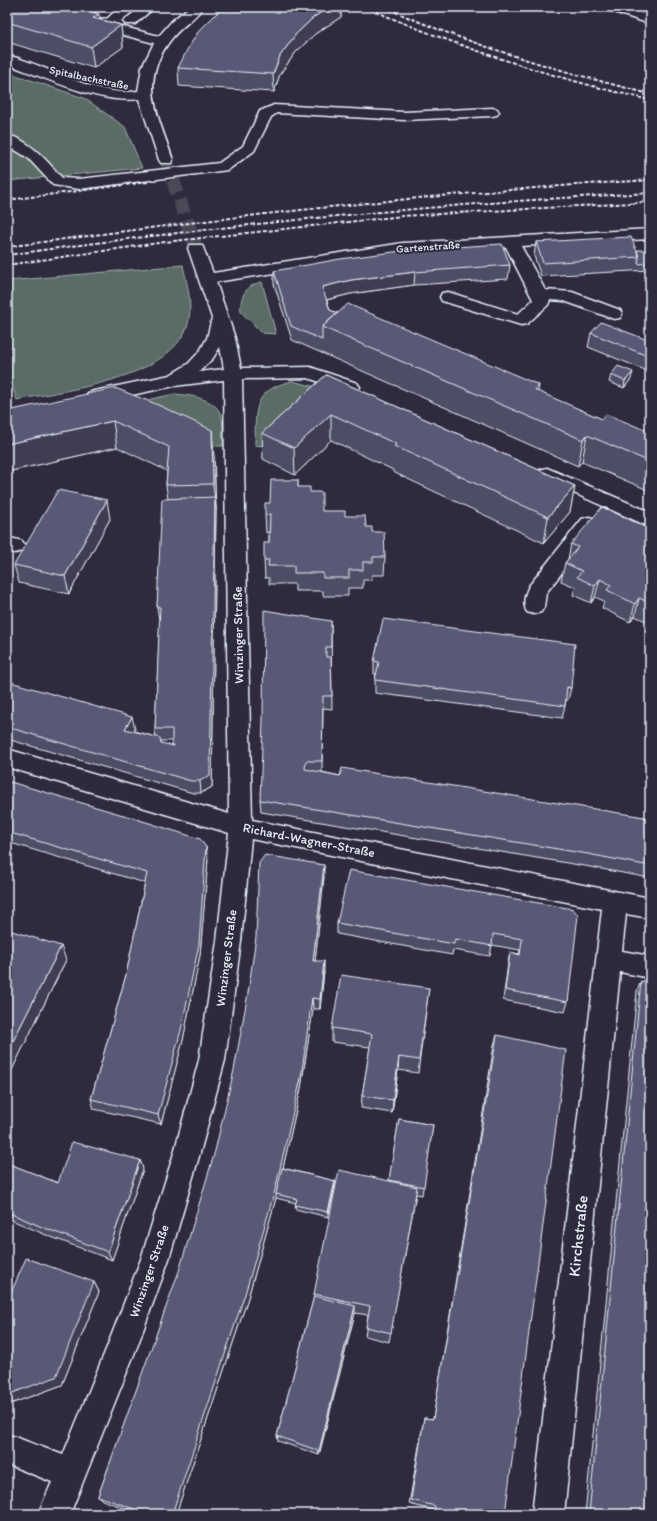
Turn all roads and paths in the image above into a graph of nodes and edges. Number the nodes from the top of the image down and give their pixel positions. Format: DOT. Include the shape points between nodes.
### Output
graph roads {
  1 [pos="149,7"];
  2 [pos="197,7"];
  3 [pos="612,7"];
  4 [pos="80,20"];
  5 [pos="650,20"];
  6 [pos="130,21"];
  7 [pos="162,41"];
  8 [pos="7,60"];
  9 [pos="22,64"];
  10 [pos="103,79"];
  11 [pos="128,83"];
  12 [pos="145,94"];
  13 [pos="492,112"];
  14 [pos="7,139"];
  15 [pos="166,160"];
  16 [pos="650,234"];
  17 [pos="511,242"];
  18 [pos="196,248"];
  19 [pos="207,279"];
  20 [pos="539,295"];
  21 [pos="448,297"];
  22 [pos="614,314"];
  23 [pos="220,317"];
  24 [pos="233,374"];
  25 [pos="174,380"];
  26 [pos="366,394"];
  27 [pos="75,402"];
  28 [pos="534,469"];
  29 [pos="607,501"];
  30 [pos="650,520"];
  31 [pos="534,607"];
  32 [pos="7,758"];
  33 [pos="241,827"];
  34 [pos="615,901"];
  35 [pos="650,908"];
  36 [pos="609,959"];
  37 [pos="650,967"];
  38 [pos="7,1449"];
  39 [pos="71,1474"];
  40 [pos="54,1514"];
  41 [pos="548,1514"];
  1 -- 6 [label="street"];
  2 -- 7 [label="street"];
  3 -- 5 [label="street"];
  4 -- 7 [label="street"];
  7 -- 12 [label="street" via="151,60"];
  8 -- 9 [label="street, Spitalbachstraße"];
  9 -- 10 [label="street, Spitalbachstraße"];
  9 -- 12 [label="street, Spitalbachstraße" via="104,94 127,97"];
  11 -- 12 [label="street, Spitalbachstraße"];
  12 -- 15 [label="street"];
  13 -- 14 [label="street" via="404,116 274,109 265,114 249,148 223,166 79,184 58,182 33,155"];
  16 -- 17 [label="street, Gartenstraße"];
  17 -- 19 [label="street, Gartenstraße" via="403,248"];
  17 -- 20 [label="street"];
  18 -- 19 [label="street"];
  19 -- 23 [label="street"];
  20 -- 21 [label="street" via="542,302 521,320"];
  20 -- 22 [label="street" via="566,296"];
  23 -- 24 [label="street, Winzinger Straße" via="227,338"];
  23 -- 25 [label="street" via="213,347 187,373"];
  24 -- 25 [label="street"];
  24 -- 26 [label="street" via="310,373"];
  24 -- 33 [label="street, Winzinger Straße"];
  25 -- 27 [label="street"];
  28 -- 29 [label="street"];
  29 -- 30 [label="street"];
  29 -- 31 [label="street" via="536,591"];
  32 -- 33 [label="street, Richard-Wagner-Straße"];
  33 -- 34 [label="street, Richard-Wagner-Straße"];
  33 -- 39 [label="street, Winzinger Straße" via="229,941 212,1060 155,1259"];
  34 -- 35 [label="street, Richard-Wagner-Straße"];
  34 -- 36 [label="street"];
  36 -- 37 [label="street"];
  36 -- 41 [label="street, Kirchstraße"];
  38 -- 39 [label="street"];
  39 -- 40 [label="street, Winzinger Straße"];
}
